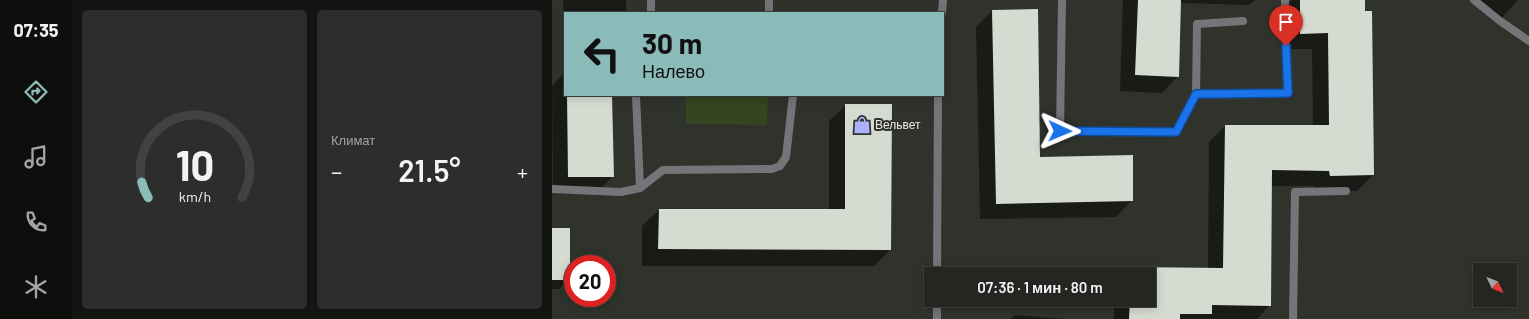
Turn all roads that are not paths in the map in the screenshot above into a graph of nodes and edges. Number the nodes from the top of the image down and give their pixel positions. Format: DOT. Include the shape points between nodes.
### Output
graph roads {
  1 [pos="651,0"];
  2 [pos="769,0"];
  3 [pos="943,0"];
  4 [pos="1062,0"];
  5 [pos="1285,0"];
  6 [pos="1474,0"];
  7 [pos="651,12"];
  8 [pos="769,12"];
  9 [pos="942,12"];
  10 [pos="1243,21"];
  11 [pos="1529,41"];
  12 [pos="1196,94"];
  13 [pos="636,96"];
  14 [pos="793,96"];
  15 [pos="938,96"];
  16 [pos="640,188"];
  17 [pos="552,189"];
  18 [pos="1346,192"];
  19 [pos="937,267"];
  20 [pos="937,307"];
  21 [pos="937,319"];
  22 [pos="1293,319"];
  1 -- 7 [label="street"];
  2 -- 8 [label="street"];
  3 -- 9 [label="street"];
  4 -- 12 [label="street" via="1060,131 1176,132"];
  5 -- 12 [label="street" via="1288,93"];
  6 -- 11 [label="street"];
  10 -- 12 [label="street" via="1197,24"];
  13 -- 16 [label="street"];
  14 -- 16 [label="street" via="786,158 780,166 772,169 663,170"];
  15 -- 19 [label="street"];
  16 -- 17 [label="street" via="621,192"];
  18 -- 22 [label="street" via="1295,192"];
  20 -- 21 [label="street"];
}
